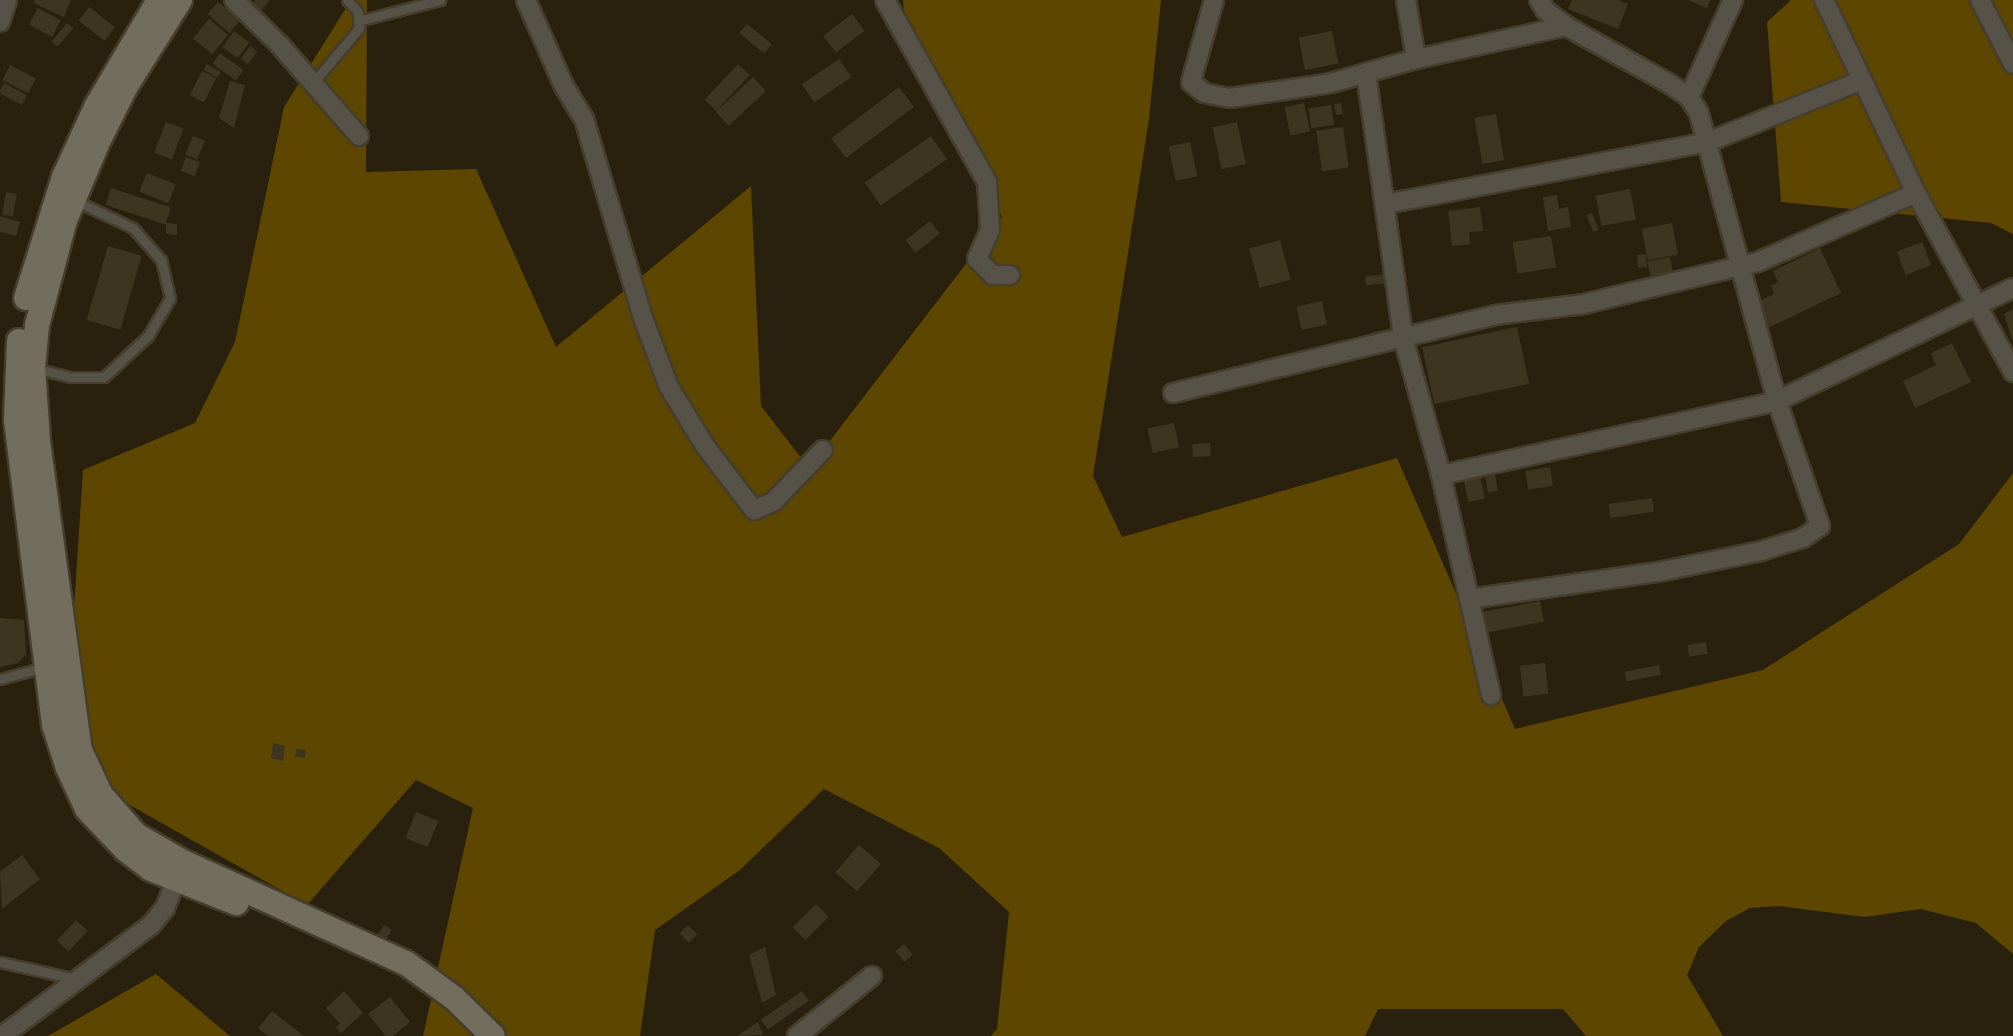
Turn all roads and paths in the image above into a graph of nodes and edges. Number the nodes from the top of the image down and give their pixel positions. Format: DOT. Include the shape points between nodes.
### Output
graph roads {
  1 [pos="7,0"];
  2 [pos="159,0"];
  3 [pos="180,0"];
  4 [pos="234,0"];
  5 [pos="347,0"];
  6 [pos="440,0"];
  7 [pos="526,0"];
  8 [pos="885,0"];
  9 [pos="1214,0"];
  10 [pos="1406,0"];
  11 [pos="1539,0"];
  12 [pos="1733,0"];
  13 [pos="1824,0"];
  14 [pos="1980,0"];
  15 [pos="359,21"];
  16 [pos="0,22"];
  17 [pos="1566,26"];
  18 [pos="1416,59"];
  19 [pos="2013,64"];
  20 [pos="1366,73"];
  21 [pos="1862,80"];
  22 [pos="313,83"];
  23 [pos="1689,97"];
  24 [pos="359,136"];
  25 [pos="1708,142"];
  26 [pos="1916,194"];
  27 [pos="74,200"];
  28 [pos="1386,204"];
  29 [pos="1740,266"];
  30 [pos="1010,275"];
  31 [pos="2013,288"];
  32 [pos="1973,304"];
  33 [pos="1403,337"];
  34 [pos="33,367"];
  35 [pos="2013,372"];
  36 [pos="1173,393"];
  37 [pos="1777,401"];
  38 [pos="8,419"];
  39 [pos="823,450"];
  40 [pos="1441,475"];
  41 [pos="1469,599"];
  42 [pos="47,667"];
  43 [pos="0,680"];
  44 [pos="1490,695"];
  45 [pos="180,871"];
  46 [pos="0,962"];
  47 [pos="872,976"];
  48 [pos="76,979"];
  49 [pos="2,1036"];
  50 [pos="471,1036"];
  51 [pos="493,1036"];
  52 [pos="797,1036"];
  1 -- 16 [label="street"];
  2 -- 38 [label="street" via="96,107 64,177 36,257"];
  3 -- 27 [label="street" via="126,86"];
  4 -- 22 [label="street"];
  5 -- 15 [label="lane" via="358,12"];
  6 -- 15 [label="lane"];
  7 -- 39 [label="street" via="564,86 584,119 643,318 669,387 705,446 754,510 773,502"];
  8 -- 30 [label="street" via="987,181 990,230 977,258 993,275"];
  9 -- 20 [label="street" via="1191,82 1204,93 1230,98 1331,83"];
  10 -- 18 [label="street"];
  11 -- 17 [label="street"];
  12 -- 23 [label="street"];
  13 -- 21 [label="street"];
  14 -- 19 [label="street"];
  15 -- 22 [label="lane" via="359,27"];
  17 -- 18 [label="street"];
  17 -- 23 [label="street"];
  18 -- 20 [label="street"];
  20 -- 28 [label="street"];
  21 -- 25 [label="street"];
  21 -- 26 [label="street"];
  22 -- 24 [label="street"];
  23 -- 25 [label="street"];
  25 -- 28 [label="street"];
  25 -- 29 [label="street"];
  26 -- 29 [label="street" via="1809,242"];
  26 -- 32 [label="street"];
  27 -- 34 [label="street" via="46,283"];
  27 -- 34 [label="lane" via="133,228 161,260 170,298 148,336 104,377 71,377"];
  28 -- 33 [label="street"];
  29 -- 33 [label="street" via="1584,304 1527,308"];
  29 -- 37 [label="street"];
  31 -- 32 [label="street"];
  32 -- 35 [label="street"];
  32 -- 37 [label="street"];
  33 -- 36 [label="street"];
  33 -- 40 [label="street"];
  34 -- 45 [label="street" via="60,624 80,750 117,818"];
  37 -- 40 [label="street"];
  37 -- 41 [label="street" via="1818,512 1820,526 1803,538 1663,571"];
  38 -- 42 [label="street"];
  40 -- 41 [label="street"];
  41 -- 44 [label="street"];
  42 -- 43 [label="lane"];
  42 -- 45 [label="street" via="59,745 87,809 151,869"];
  45 -- 48 [label="street" via="152,924"];
  45 -- 50 [label="street" via="387,970 425,995"];
  45 -- 51 [label="street" via="406,963 454,998"];
  46 -- 48 [label="lane"];
  47 -- 52 [label="street"];
  48 -- 49 [label="street"];
}
